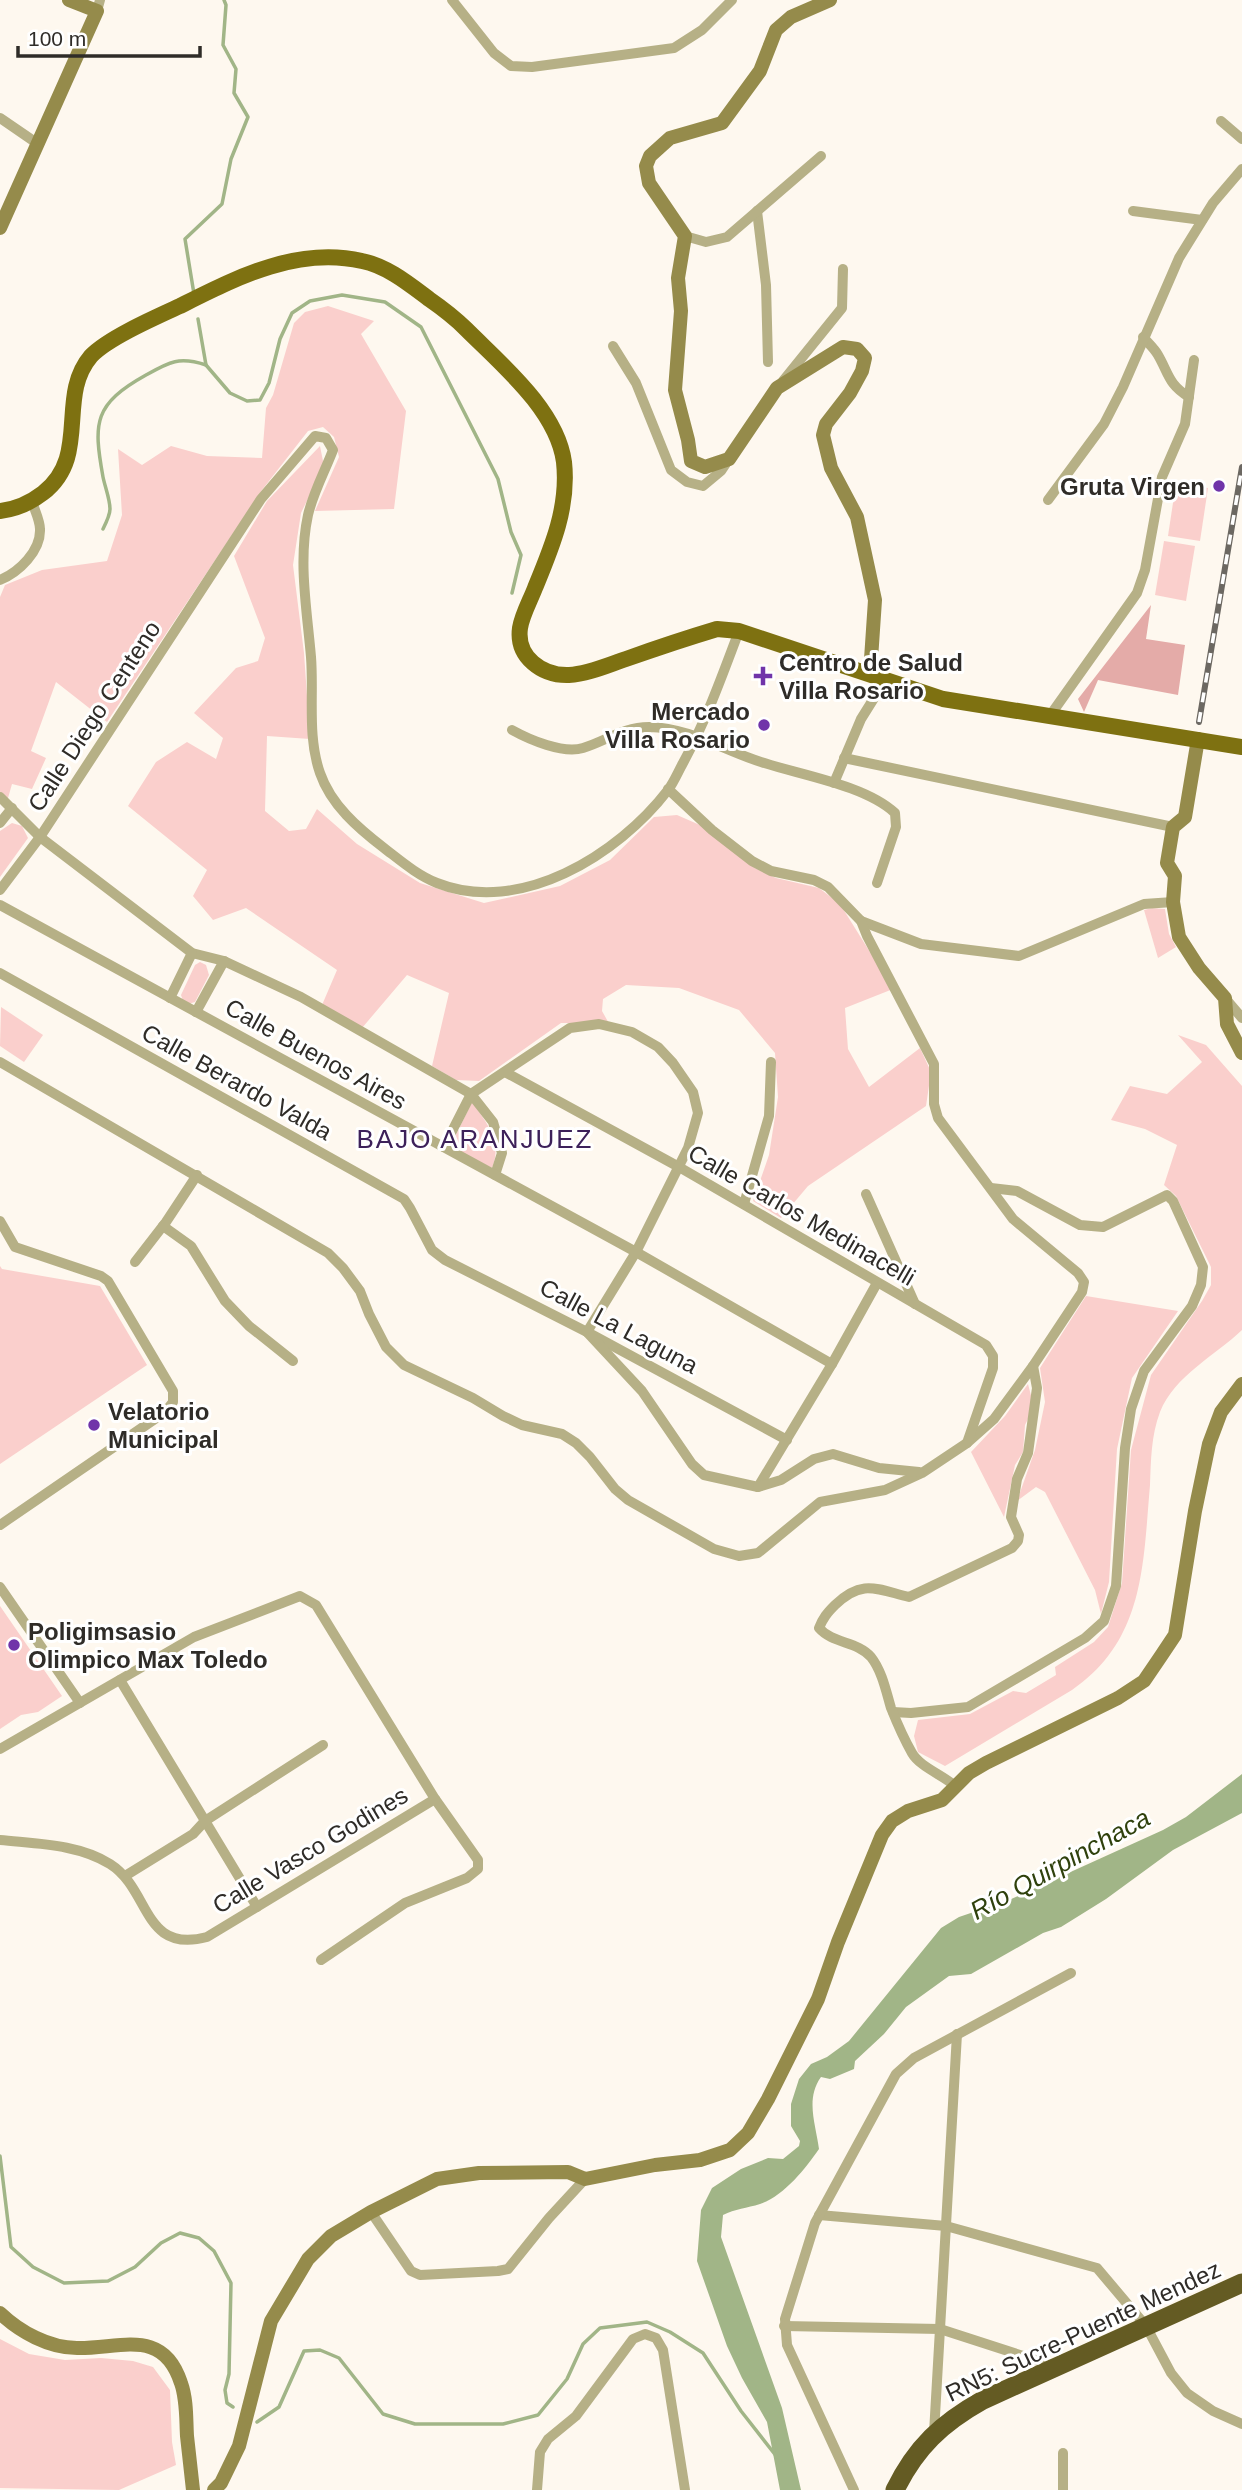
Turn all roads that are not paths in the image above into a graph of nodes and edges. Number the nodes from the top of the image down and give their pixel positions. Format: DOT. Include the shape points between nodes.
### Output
graph roads {
  1 [pos="69,0"];
  2 [pos="453,0"];
  3 [pos="732,0"];
  4 [pos="830,0"];
  5 [pos="99,5"];
  6 [pos="0,118"];
  7 [pos="1221,121"];
  8 [pos="1242,139"];
  9 [pos="38,144"];
  10 [pos="821,156"];
  11 [pos="1242,169"];
  12 [pos="757,211"];
  13 [pos="1133,212"];
  14 [pos="1202,220"];
  15 [pos="0,228"];
  16 [pos="685,236"];
  17 [pos="843,269"];
  18 [pos="1143,337"];
  19 [pos="613,346"];
  20 [pos="1194,360"];
  21 [pos="768,362"];
  22 [pos="777,388"];
  23 [pos="1189,397"];
  24 [pos="729,459"];
  25 [pos="1048,500"];
  26 [pos="32,501"];
  27 [pos="0,511"];
  28 [pos="0,580"];
  29 [pos="739,631"];
  30 [pos="878,677"];
  31 [pos="1049,717"];
  32 [pos="512,730"];
  33 [pos="698,736"];
  34 [pos="1198,739"];
  35 [pos="1242,747"];
  36 [pos="844,758"];
  37 [pos="834,783"];
  38 [pos="668,789"];
  39 [pos="0,797"];
  40 [pos="12,808"];
  41 [pos="0,823"];
  42 [pos="1173,827"];
  43 [pos="40,837"];
  44 [pos="877,883"];
  45 [pos="0,890"];
  46 [pos="1173,902"];
  47 [pos="0,905"];
  48 [pos="861,921"];
  49 [pos="192,953"];
  50 [pos="224,961"];
  51 [pos="0,973"];
  52 [pos="170,998"];
  53 [pos="1225,998"];
  54 [pos="196,1012"];
  55 [pos="1242,1018"];
  56 [pos="1242,1053"];
  57 [pos="0,1062"];
  58 [pos="771,1062"];
  59 [pos="505,1072"];
  60 [pos="471,1094"];
  61 [pos="444,1147"];
  62 [pos="678,1167"];
  63 [pos="197,1175"];
  64 [pos="495,1175"];
  65 [pos="991,1188"];
  66 [pos="866,1194"];
  67 [pos="744,1204"];
  68 [pos="0,1221"];
  69 [pos="163,1226"];
  70 [pos="432,1250"];
  71 [pos="636,1252"];
  72 [pos="135,1262"];
  73 [pos="877,1283"];
  74 [pos="915,1304"];
  75 [pos="587,1332"];
  76 [pos="293,1361"];
  77 [pos="832,1364"];
  78 [pos="1033,1366"];
  79 [pos="1242,1384"];
  80 [pos="786,1440"];
  81 [pos="967,1443"];
  82 [pos="922,1473"];
  83 [pos="758,1487"];
  84 [pos="0,1525"];
  85 [pos="0,1587"];
  86 [pos="120,1680"];
  87 [pos="80,1703"];
  88 [pos="893,1712"];
  89 [pos="323,1745"];
  90 [pos="0,1749"];
  91 [pos="955,1786"];
  92 [pos="435,1799"];
  93 [pos="205,1821"];
  94 [pos="0,1840"];
  95 [pos="125,1876"];
  96 [pos="257,1907"];
  97 [pos="321,1960"];
  98 [pos="1070,1973"];
  99 [pos="957,2034"];
  100 [pos="585,2179"];
  101 [pos="371,2212"];
  102 [pos="819,2215"];
  103 [pos="946,2226"];
  104 [pos="1242,2283"];
  105 [pos="0,2314"];
  106 [pos="784,2326"];
  107 [pos="1146,2326"];
  108 [pos="940,2329"];
  109 [pos="1057,2367"];
  110 [pos="1242,2424"];
  111 [pos="934,2434"];
  112 [pos="1063,2452"];
  113 [pos="193,2490"];
  114 [pos="214,2490"];
  115 [pos="537,2490"];
  116 [pos="685,2490"];
  117 [pos="854,2490"];
  118 [pos="895,2490"];
  119 [pos="1063,2490"];
  1 -- 5 [label="street"];
  2 -- 3 [label="street" via="494,53 511,65 532,67 674,48 702,30"];
  4 -- 16 [label="street" via="791,17 776,30 760,71 722,123 670,138 650,156 646,166 649,183"];
  5 -- 9 [label="street"];
  6 -- 9 [label="street"];
  7 -- 8 [label="street"];
  9 -- 15 [label="street"];
  10 -- 12 [label="street"];
  11 -- 14 [label="street"];
  12 -- 16 [label="street" via="727,237 706,242"];
  12 -- 21 [label="street" via="766,285"];
  13 -- 14 [label="street"];
  14 -- 18 [label="street"];
  16 -- 24 [label="street" via="678,278 681,310 675,390 691,461 705,467"];
  17 -- 22 [label="street" via="842,308"];
  18 -- 23 [label="street" via="1157,352 1172,383"];
  18 -- 25 [label="street" via="1104,425"];
  19 -- 24 [label="street" via="636,383 671,470 687,482 703,486"];
  20 -- 23 [label="street"];
  22 -- 24 [label="street"];
  22 -- 30 [label="street" via="843,347 857,349 865,358 856,382 823,435 831,468 857,517 876,600"];
  23 -- 31 [label="street" via="1185,424 1162,477 1145,570 1136,593"];
  26 -- 27 [label="main road"];
  26 -- 28 [label="street" via="40,529 34,551 14,574"];
  26 -- 29 [label="main road" via="52,486 64,469 70,452 73,406 92,355 152,319 273,264 323,257 363,261 398,276 459,321 549,420 563,457 566,489 559,524 520,628 531,662 546,673 568,675 718,629"];
  29 -- 30 [label="main road"];
  29 -- 33 [label="street"];
  30 -- 31 [label="main road" via="943,699"];
  30 -- 36 [label="street"];
  31 -- 34 [label="main road"];
  32 -- 33 [label="street" via="539,745 581,749 629,728 651,727"];
  33 -- 37 [label="street" via="758,761"];
  33 -- 38 [label="street"];
  34 -- 35 [label="main road"];
  34 -- 42 [label="street" via="1185,817"];
  36 -- 37 [label="street"];
  36 -- 42 [label="street"];
  37 -- 44 [label="street" via="885,803 895,813 896,827"];
  38 -- 43 [label="street, Calle Diego Centeno" via="602,854 528,887 500,892 475,892 438,883 401,861 333,801 313,748 304,570 309,512 333,450 327,438 316,436 261,499"];
  38 -- 48 [label="street" via="752,861 828,887"];
  39 -- 40 [label="street"];
  40 -- 41 [label="street"];
  40 -- 43 [label="street"];
  42 -- 46 [label="street" via="1167,863 1175,876"];
  43 -- 45 [label="street, Calle Diego Centeno"];
  43 -- 49 [label="street"];
  46 -- 48 [label="street" via="1144,904 1019,956 921,944"];
  46 -- 53 [label="street" via="1179,937"];
  47 -- 52 [label="street, Calle Buenos Aires"];
  48 -- 65 [label="street" via="934,1064 938,1118"];
  49 -- 50 [label="street"];
  49 -- 52 [label="street"];
  50 -- 54 [label="street"];
  50 -- 60 [label="street" via="301,998"];
  51 -- 70 [label="street, Calle Berardo Valda" via="404,1199"];
  52 -- 54 [label="street, Calle Buenos Aires"];
  53 -- 55 [label="street"];
  53 -- 56 [label="street" via="1227,1024"];
  54 -- 61 [label="street, Calle Buenos Aires"];
  57 -- 63 [label="street"];
  58 -- 67 [label="street" via="769,1116"];
  59 -- 60 [label="street"];
  59 -- 62 [label="street, Calle Carlos Medinacelli"];
  59 -- 62 [label="street" via="570,1028 599,1024 632,1032 658,1047 692,1092 698,1113"];
  60 -- 61 [label="street"];
  60 -- 64 [label="street" via="493,1122 502,1153"];
  61 -- 64 [label="street, Calle Buenos Aires"];
  62 -- 67 [label="street, Calle Carlos Medinacelli"];
  62 -- 71 [label="street"];
  63 -- 69 [label="street"];
  63 -- 82 [label="street" via="328,1253 360,1291 386,1347 404,1365 522,1425 562,1434 576,1443 628,1500 714,1549 739,1556 758,1553 820,1502 885,1490"];
  64 -- 71 [label="street, Calle Buenos Aires"];
  65 -- 78 [label="street" via="1013,1219 1084,1282"];
  65 -- 88 [label="street" via="1017,1191 1080,1225 1103,1227 1167,1195 1174,1201 1203,1267 1201,1284 1192,1306 1144,1371 1131,1409 1116,1586 1104,1621 1085,1638 968,1707"];
  66 -- 74 [label="street"];
  67 -- 73 [label="street, Calle Carlos Medinacelli"];
  68 -- 84 [label="street" via="15,1247 108,1281 173,1391 173,1402 165,1412"];
  69 -- 72 [label="street"];
  69 -- 76 [label="street" via="191,1246 225,1300 248,1326"];
  70 -- 75 [label="street, Calle La Laguna" via="445,1261"];
  71 -- 75 [label="street"];
  71 -- 77 [label="street, Calle Buenos Aires"];
  73 -- 74 [label="street, Calle Carlos Medinacelli"];
  73 -- 77 [label="street"];
  74 -- 81 [label="street, Calle Carlos Medinacelli" via="986,1345 993,1356"];
  75 -- 80 [label="street, Calle La Laguna"];
  75 -- 83 [label="street" via="642,1391 704,1475"];
  77 -- 80 [label="street"];
  78 -- 81 [label="street" via="993,1419"];
  78 -- 88 [label="street" via="1037,1388 1028,1453 1017,1479 1011,1517 1018,1541 909,1597 863,1587 848,1593 823,1618 819,1629 826,1636 868,1654 878,1668"];
  79 -- 91 [label="street" via="1221,1412 1209,1444 1175,1635 1144,1681 986,1763"];
  80 -- 83 [label="street"];
  81 -- 82 [label="street"];
  82 -- 83 [label="street" via="880,1468 833,1454"];
  85 -- 87 [label="street"];
  86 -- 87 [label="street"];
  86 -- 92 [label="street" via="194,1637 300,1596 307,1598 316,1605"];
  86 -- 93 [label="street"];
  87 -- 90 [label="street"];
  88 -- 91 [label="street" via="914,1756"];
  89 -- 93 [label="street"];
  91 -- 100 [label="street" via="942,1800 892,1821 882,1835 818,1999 748,2133 730,2150 700,2160"];
  92 -- 96 [label="street, Calle Vasco Godines"];
  92 -- 97 [label="street" via="478,1860 478,1869 467,1878 405,1903"];
  93 -- 95 [label="street" via="193,1834"];
  93 -- 96 [label="street"];
  94 -- 95 [label="street" via="89,1853"];
  95 -- 96 [label="street, Calle Vasco Godines" via="156,1928 174,1940 207,1937"];
  98 -- 99 [label="street"];
  99 -- 102 [label="street" via="914,2058 896,2074"];
  99 -- 103 [label="street"];
  100 -- 101 [label="street" via="568,2172 479,2173 437,2179"];
  100 -- 101 [label="street" via="508,2269 498,2272 419,2275 411,2271"];
  101 -- 114 [label="street" via="331,2236 308,2259 271,2321 239,2446"];
  102 -- 103 [label="street"];
  102 -- 106 [label="street"];
  103 -- 107 [label="street" via="1097,2268"];
  103 -- 108 [label="street"];
  104 -- 107 [label="highway, RN5: Sucre-Puente Mendez"];
  105 -- 113 [label="street" via="18,2328 59,2346 134,2343 170,2360 182,2386"];
  106 -- 108 [label="street"];
  106 -- 117 [label="street" via="787,2345"];
  107 -- 109 [label="highway, RN5: Sucre-Puente Mendez"];
  107 -- 110 [label="street" via="1187,2393"];
  108 -- 109 [label="street"];
  108 -- 111 [label="street"];
  109 -- 111 [label="highway, RN5: Sucre-Puente Mendez" via="983,2400"];
  111 -- 118 [label="highway, RN5: Sucre-Puente Mendez"];
  112 -- 119 [label="street"];
  115 -- 116 [label="street" via="540,2452 548,2439 576,2416 633,2339 645,2333 656,2337 663,2350"];
}
